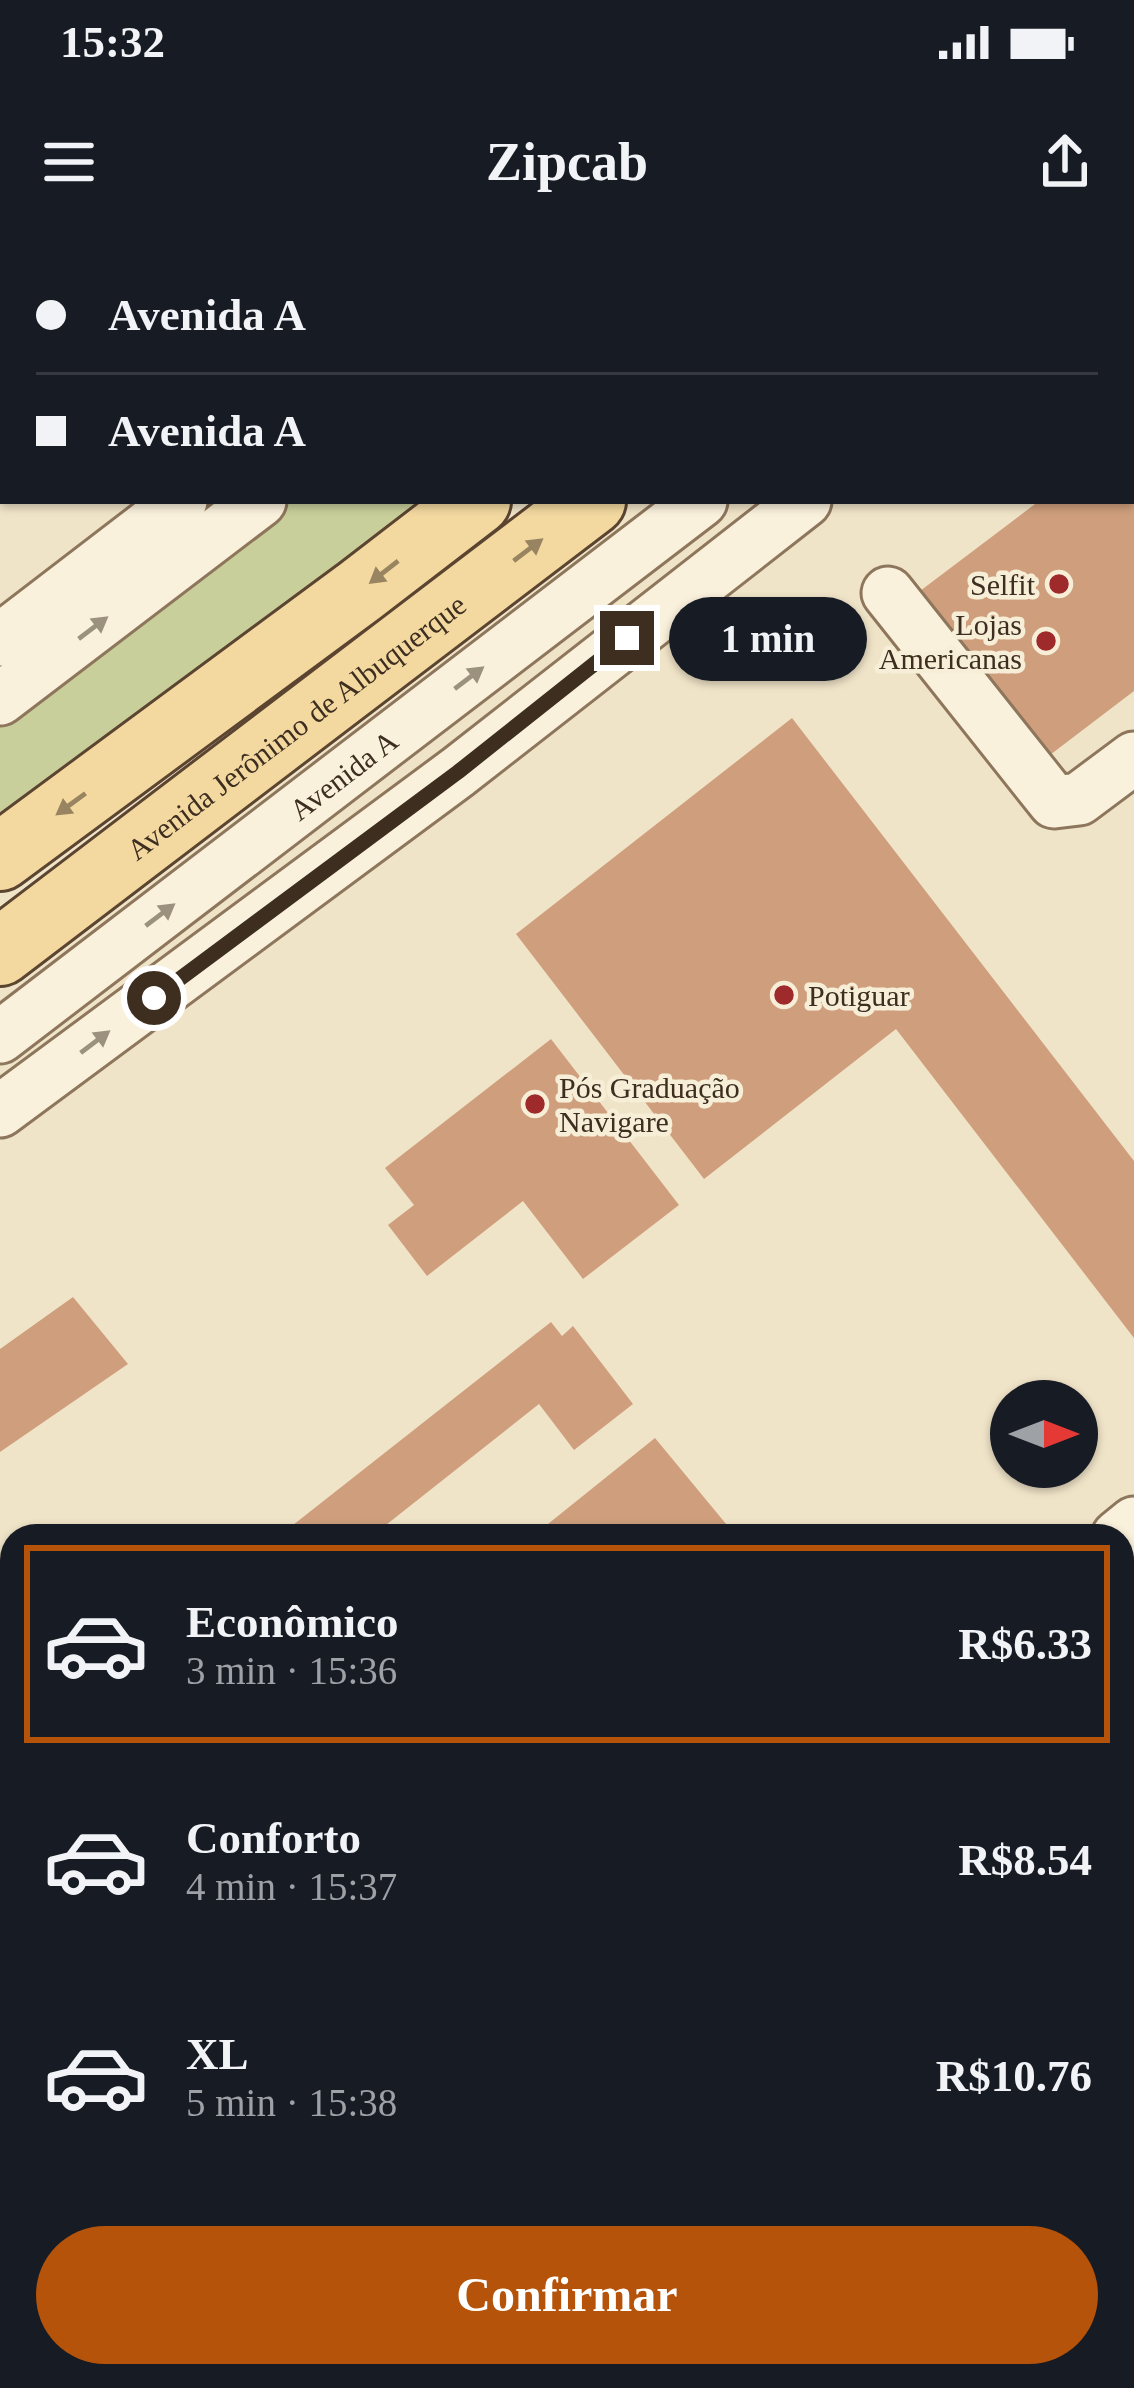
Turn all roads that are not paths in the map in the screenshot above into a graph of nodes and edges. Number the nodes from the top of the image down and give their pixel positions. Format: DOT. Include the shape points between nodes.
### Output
graph roads {
  1 [pos="177,504"];
  2 [pos="256,504"];
  3 [pos="473,504"];
  4 [pos="588,504"];
  5 [pos="801,504"];
  6 [pos="695,506"];
  7 [pos="729,558"];
  8 [pos="888,593"];
  9 [pos="0,640"];
  10 [pos="0,699"];
  11 [pos="1134,758"];
  12 [pos="0,857"];
  13 [pos="0,952"];
  14 [pos="0,1037"];
  15 [pos="0,1111"];
  1 -- 9 [label="street"];
  10 -- 2 [label="street, one-way"];
  3 -- 12 [label="main road, one-way"];
  13 -- 4 [label="main road, Avenida Jerônimo de Albuquerque, one-way"];
  5 -- 7 [label="street"];
  6 -- 7 [label="street, Avenida A"];
  14 -- 6 [label="street, Avenida A, one-way"];
  15 -- 7 [label="street, one-way" via="458,772"];
  8 -- 11 [label="street" via="1054,802 1079,799"];
}
